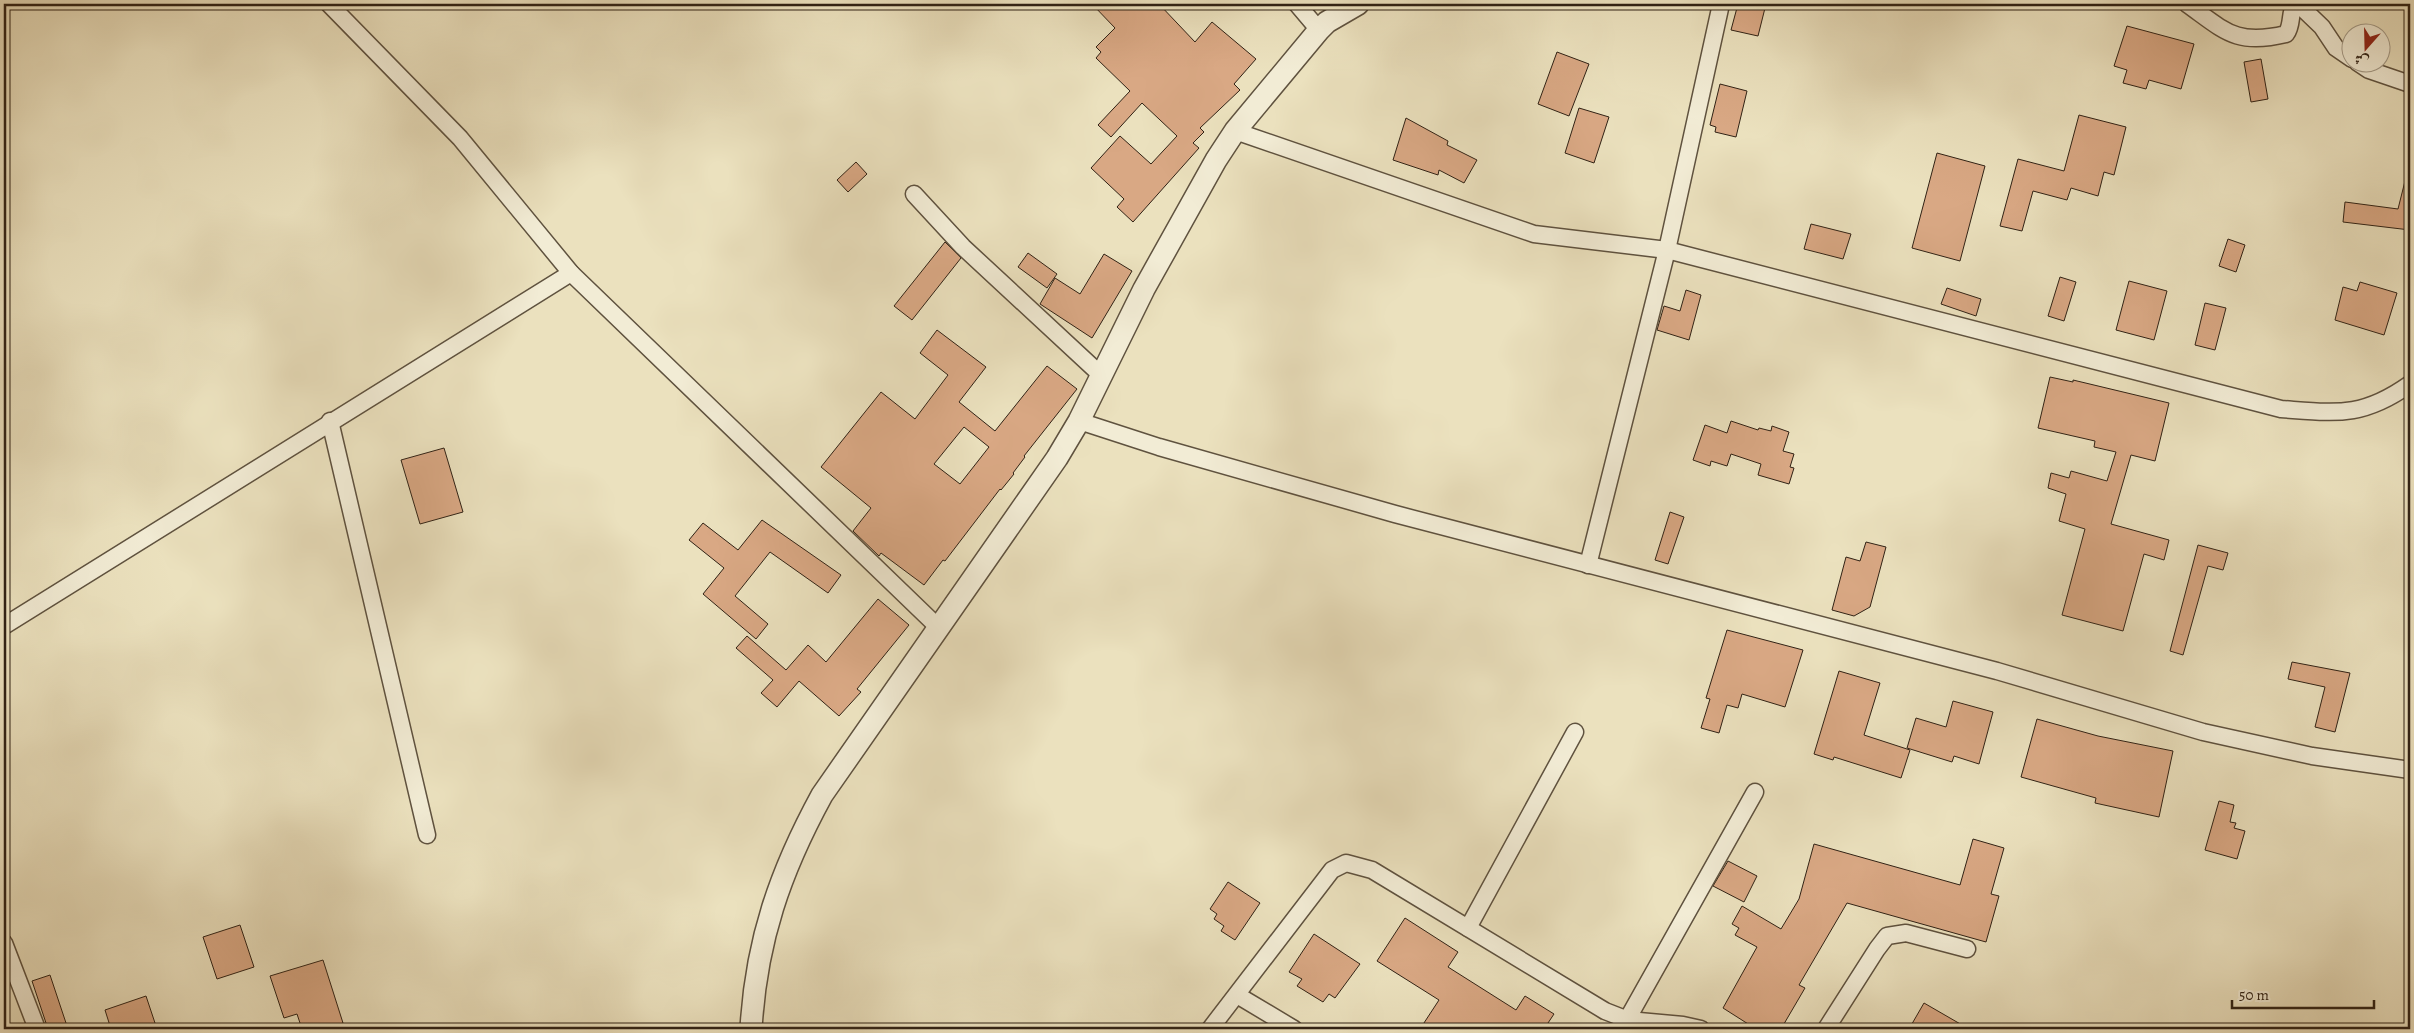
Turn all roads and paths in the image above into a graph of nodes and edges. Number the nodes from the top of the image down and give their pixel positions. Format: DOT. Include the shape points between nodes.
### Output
graph roads {
  1 [pos="329,4"];
  2 [pos="1296,4"];
  3 [pos="1358,4"];
  4 [pos="1721,4"];
  5 [pos="2187,4"];
  6 [pos="2296,4"];
  7 [pos="1328,19"];
  8 [pos="2342,52"];
  9 [pos="2375,72"];
  10 [pos="2410,84"];
  11 [pos="1235,131"];
  12 [pos="914,194"];
  13 [pos="1667,250"];
  14 [pos="571,273"];
  15 [pos="1101,375"];
  16 [pos="2410,384"];
  17 [pos="330,421"];
  18 [pos="1079,421"];
  19 [pos="1588,565"];
  20 [pos="4,626"];
  21 [pos="939,628"];
  22 [pos="1575,732"];
  23 [pos="2410,770"];
  24 [pos="1755,792"];
  25 [pos="427,835"];
  26 [pos="1468,928"];
  27 [pos="4,943"];
  28 [pos="1967,949"];
  29 [pos="1237,995"];
  30 [pos="1625,1024"];
  31 [pos="37,1029"];
  32 [pos="751,1029"];
  33 [pos="1210,1029"];
  34 [pos="1294,1029"];
  35 [pos="1701,1029"];
  36 [pos="1826,1029"];
  1 -- 14 [label="street" via="460,138"];
  2 -- 7 [label="street"];
  3 -- 7 [label="street"];
  4 -- 13 [label="street"];
  5 -- 6 [label="street" via="2228,34 2251,38 2286,34 2291,10"];
  6 -- 8 [label="street" via="2322,27"];
  7 -- 11 [label="street"];
  9 -- 10 [label="street"];
  11 -- 13 [label="street" via="1534,234"];
  11 -- 15 [label="street" via="1144,289"];
  12 -- 15 [label="street" via="963,247"];
  13 -- 16 [label="street" via="2281,409 2358,411 2388,400"];
  13 -- 19 [label="street"];
  14 -- 17 [label="street"];
  14 -- 21 [label="street"];
  15 -- 18 [label="street"];
  17 -- 20 [label="street"];
  17 -- 25 [label="street"];
  18 -- 19 [label="street" via="1386,512"];
  18 -- 21 [label="street" via="1057,458"];
  19 -- 23 [label="street" via="1997,671 2203,732 2312,756"];
  21 -- 32 [label="street" via="822,795 796,843 762,939"];
  22 -- 26 [label="street"];
  24 -- 30 [label="street"];
  26 -- 29 [label="street" via="1372,870 1346,863 1332,870"];
  26 -- 30 [label="street"];
  27 -- 31 [label="street"];
  28 -- 36 [label="street" via="1906,933 1887,936"];
  29 -- 33 [label="street"];
  29 -- 34 [label="street"];
  30 -- 35 [label="street" via="1683,1025"];
}
